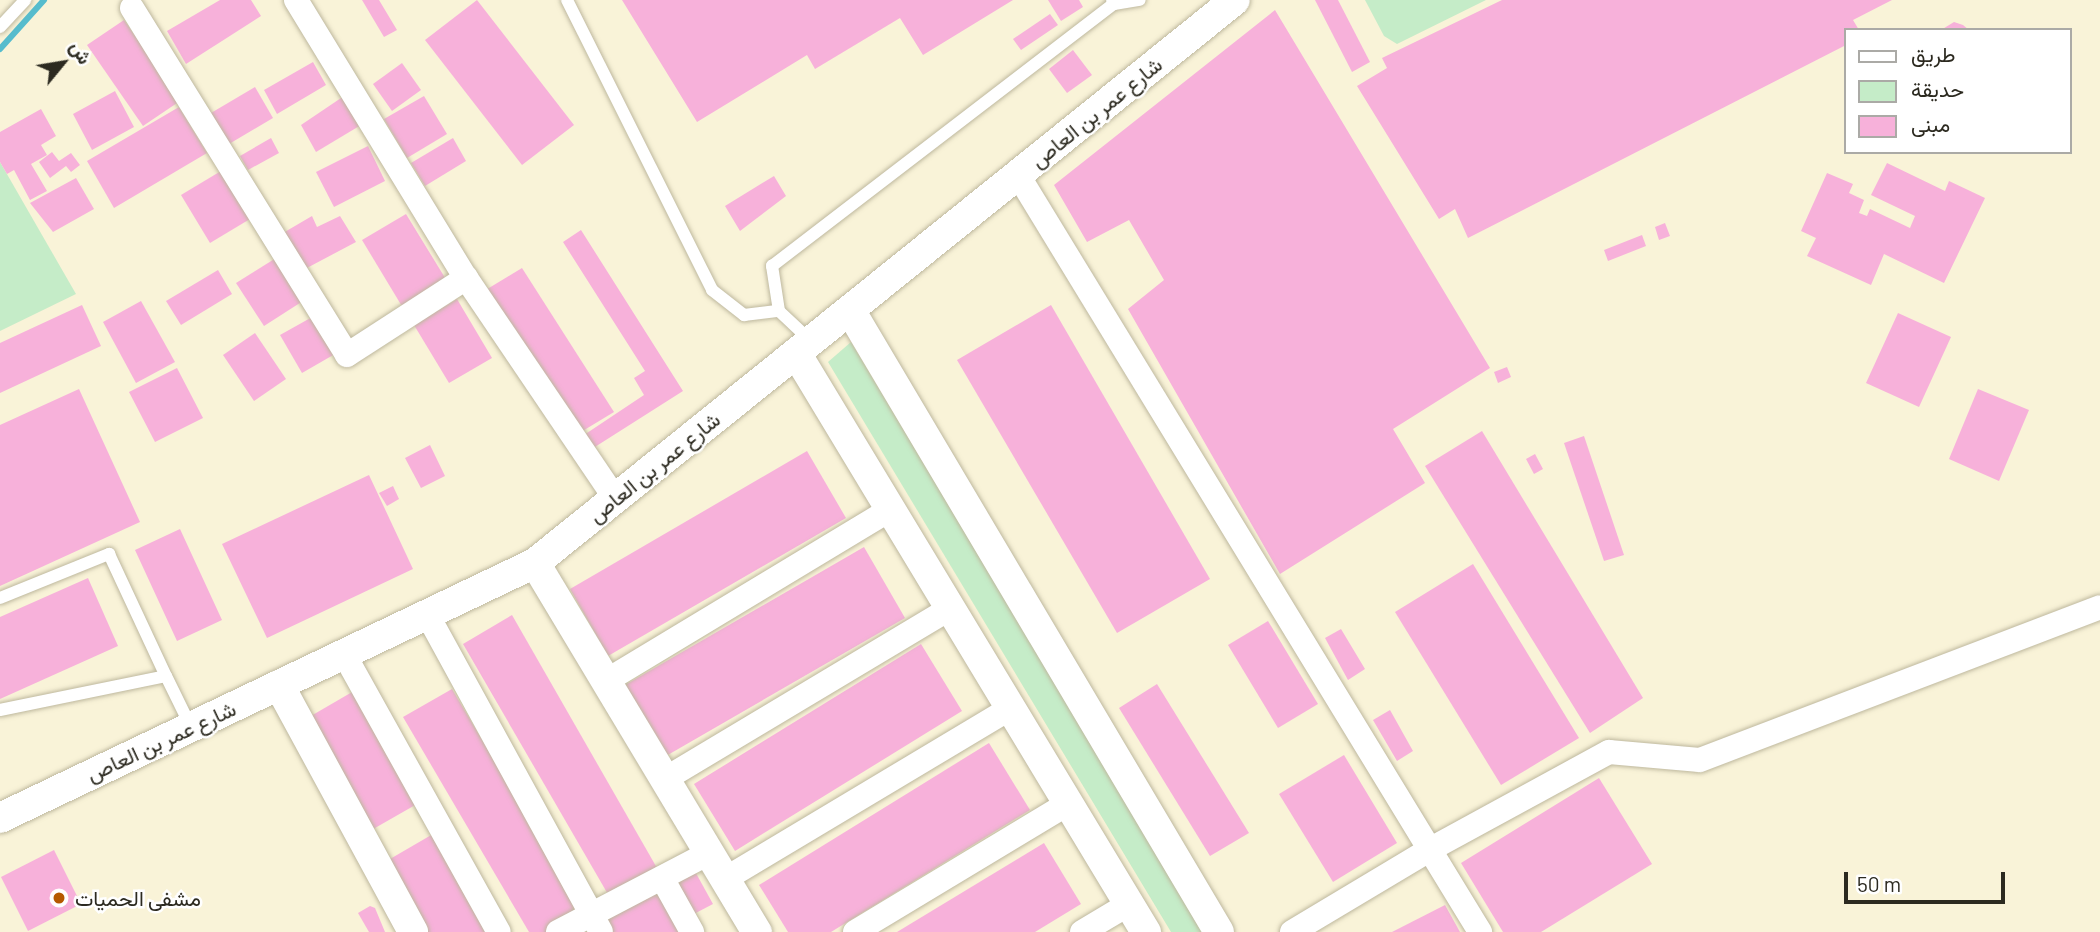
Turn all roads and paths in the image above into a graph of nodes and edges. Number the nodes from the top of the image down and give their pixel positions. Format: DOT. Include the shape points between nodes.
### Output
graph roads {
  1 [pos="25,0"];
  2 [pos="296,0"];
  3 [pos="567,0"];
  4 [pos="1140,0"];
  5 [pos="1235,0"];
  6 [pos="1113,2"];
  7 [pos="132,8"];
  8 [pos="0,27"];
  9 [pos="1018,175"];
  10 [pos="466,278"];
  11 [pos="850,310"];
  12 [pos="779,312"];
  13 [pos="804,347"];
  14 [pos="615,498"];
  15 [pos="891,509"];
  16 [pos="535,563"];
  17 [pos="0,598"];
  18 [pos="2100,607"];
  19 [pos="951,608"];
  20 [pos="427,614"];
  21 [pos="344,654"];
  22 [pos="166,676"];
  23 [pos="606,681"];
  24 [pos="279,685"];
  25 [pos="1011,708"];
  26 [pos="0,710"];
  27 [pos="191,727"];
  28 [pos="665,779"];
  29 [pos="1069,803"];
  30 [pos="0,818"];
  31 [pos="1429,850"];
  32 [pos="709,853"];
  33 [pos="662,878"];
  34 [pos="725,878"];
  35 [pos="1129,904"];
  36 [pos="596,923"];
  37 [pos="413,932"];
  38 [pos="499,932"];
  39 [pos="558,932"];
  40 [pos="692,932"];
  41 [pos="757,932"];
  42 [pos="855,932"];
  43 [pos="1083,932"];
  44 [pos="1146,932"];
  45 [pos="1219,932"];
  46 [pos="1292,932"];
  47 [pos="1480,932"];
  1 -- 8 [label="lane"];
  2 -- 10 [label="street"];
  3 -- 12 [label="lane" via="712,290 744,315"];
  4 -- 6 [label="lane"];
  5 -- 9 [label="street, شارع عمر بن العاص"];
  6 -- 12 [label="lane" via="772,266"];
  7 -- 10 [label="street" via="347,355"];
  9 -- 11 [label="street, شارع عمر بن العاص"];
  9 -- 31 [label="street"];
  10 -- 14 [label="street"];
  11 -- 13 [label="street, شارع عمر بن العاص"];
  11 -- 45 [label="street"];
  12 -- 13 [label="lane"];
  13 -- 14 [label="street, شارع عمر بن العاص"];
  13 -- 15 [label="street"];
  14 -- 16 [label="street, شارع عمر بن العاص"];
  15 -- 19 [label="street"];
  15 -- 23 [label="street"];
  16 -- 20 [label="street, شارع عمر بن العاص"];
  16 -- 23 [label="street"];
  17 -- 22 [label="lane" via="109,554"];
  18 -- 31 [label="street" via="1700,760 1609,752"];
  19 -- 25 [label="street"];
  19 -- 28 [label="street"];
  20 -- 21 [label="street, شارع عمر بن العاص"];
  20 -- 36 [label="street"];
  21 -- 24 [label="street, شارع عمر بن العاص"];
  21 -- 38 [label="street"];
  22 -- 26 [label="lane"];
  22 -- 27 [label="lane"];
  23 -- 28 [label="street"];
  24 -- 27 [label="street, شارع عمر بن العاص"];
  24 -- 37 [label="street"];
  25 -- 29 [label="street"];
  25 -- 34 [label="street"];
  27 -- 30 [label="street, شارع عمر بن العاص"];
  28 -- 32 [label="street"];
  29 -- 35 [label="street"];
  29 -- 42 [label="street"];
  31 -- 46 [label="street"];
  31 -- 47 [label="street"];
  32 -- 33 [label="street"];
  32 -- 34 [label="street"];
  33 -- 36 [label="street"];
  33 -- 40 [label="street"];
  34 -- 41 [label="street"];
  35 -- 43 [label="street"];
  35 -- 44 [label="street"];
  36 -- 39 [label="street"];
}
